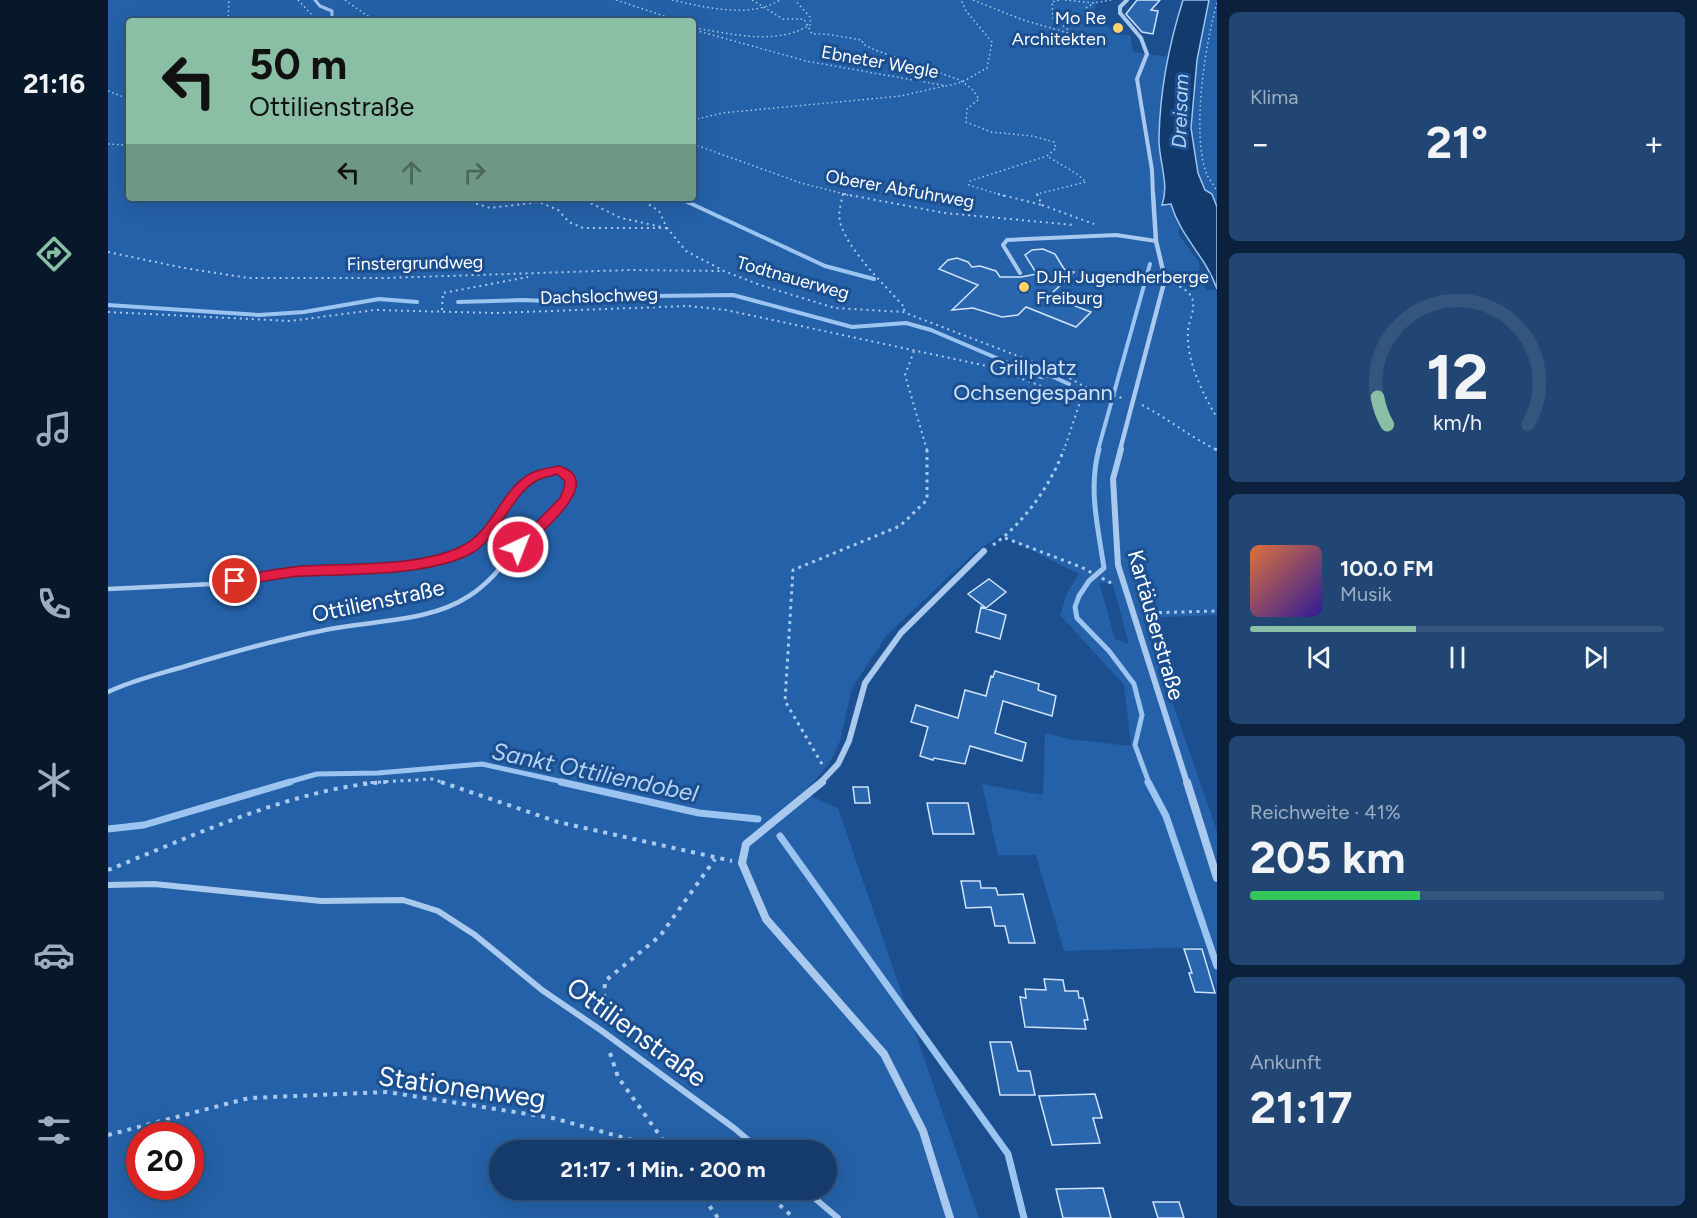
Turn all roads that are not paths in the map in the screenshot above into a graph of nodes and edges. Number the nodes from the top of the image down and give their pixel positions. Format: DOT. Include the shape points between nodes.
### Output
graph roads {
  1 [pos="1127,0"];
  2 [pos="1108,232"];
  3 [pos="1116,235"];
  4 [pos="1156,241"];
  5 [pos="1020,273"];
  6 [pos="984,551"];
  7 [pos="108,589"];
  8 [pos="108,692"];
  9 [pos="1217,878"];
  10 [pos="108,885"];
  11 [pos="748,1140"];
  12 [pos="817,1200"];
  13 [pos="838,1218"];
  14 [pos="950,1218"];
  1 -- 4 [label="street, Kartäuserstraße" via="1120,7 1120,14 1145,44 1147,54 1137,80 1152,170"];
  2 -- 3 [label="lane"];
  3 -- 4 [label="lane"];
  3 -- 5 [label="lane" via="1007,240 1004,245"];
  4 -- 9 [label="street, Kartäuserstraße" via="1165,279 1129,400 1113,479 1118,565"];
  6 -- 14 [label="street" via="901,633 866,683 849,741 829,776 746,844 742,863 766,919 884,1054 923,1131"];
  7 -- 8 [label="lane, Ottilienstraße" via="213,584 301,571 370,569 444,559 468,549 486,534 519,489 534,477 559,470 571,481 565,501 531,532 480,590 456,603 211,658"];
  10 -- 11 [label="lane, Ottilienstraße" via="154,884 321,901 403,900 438,911"];
  12 -- 13 [label="lane"];
}
